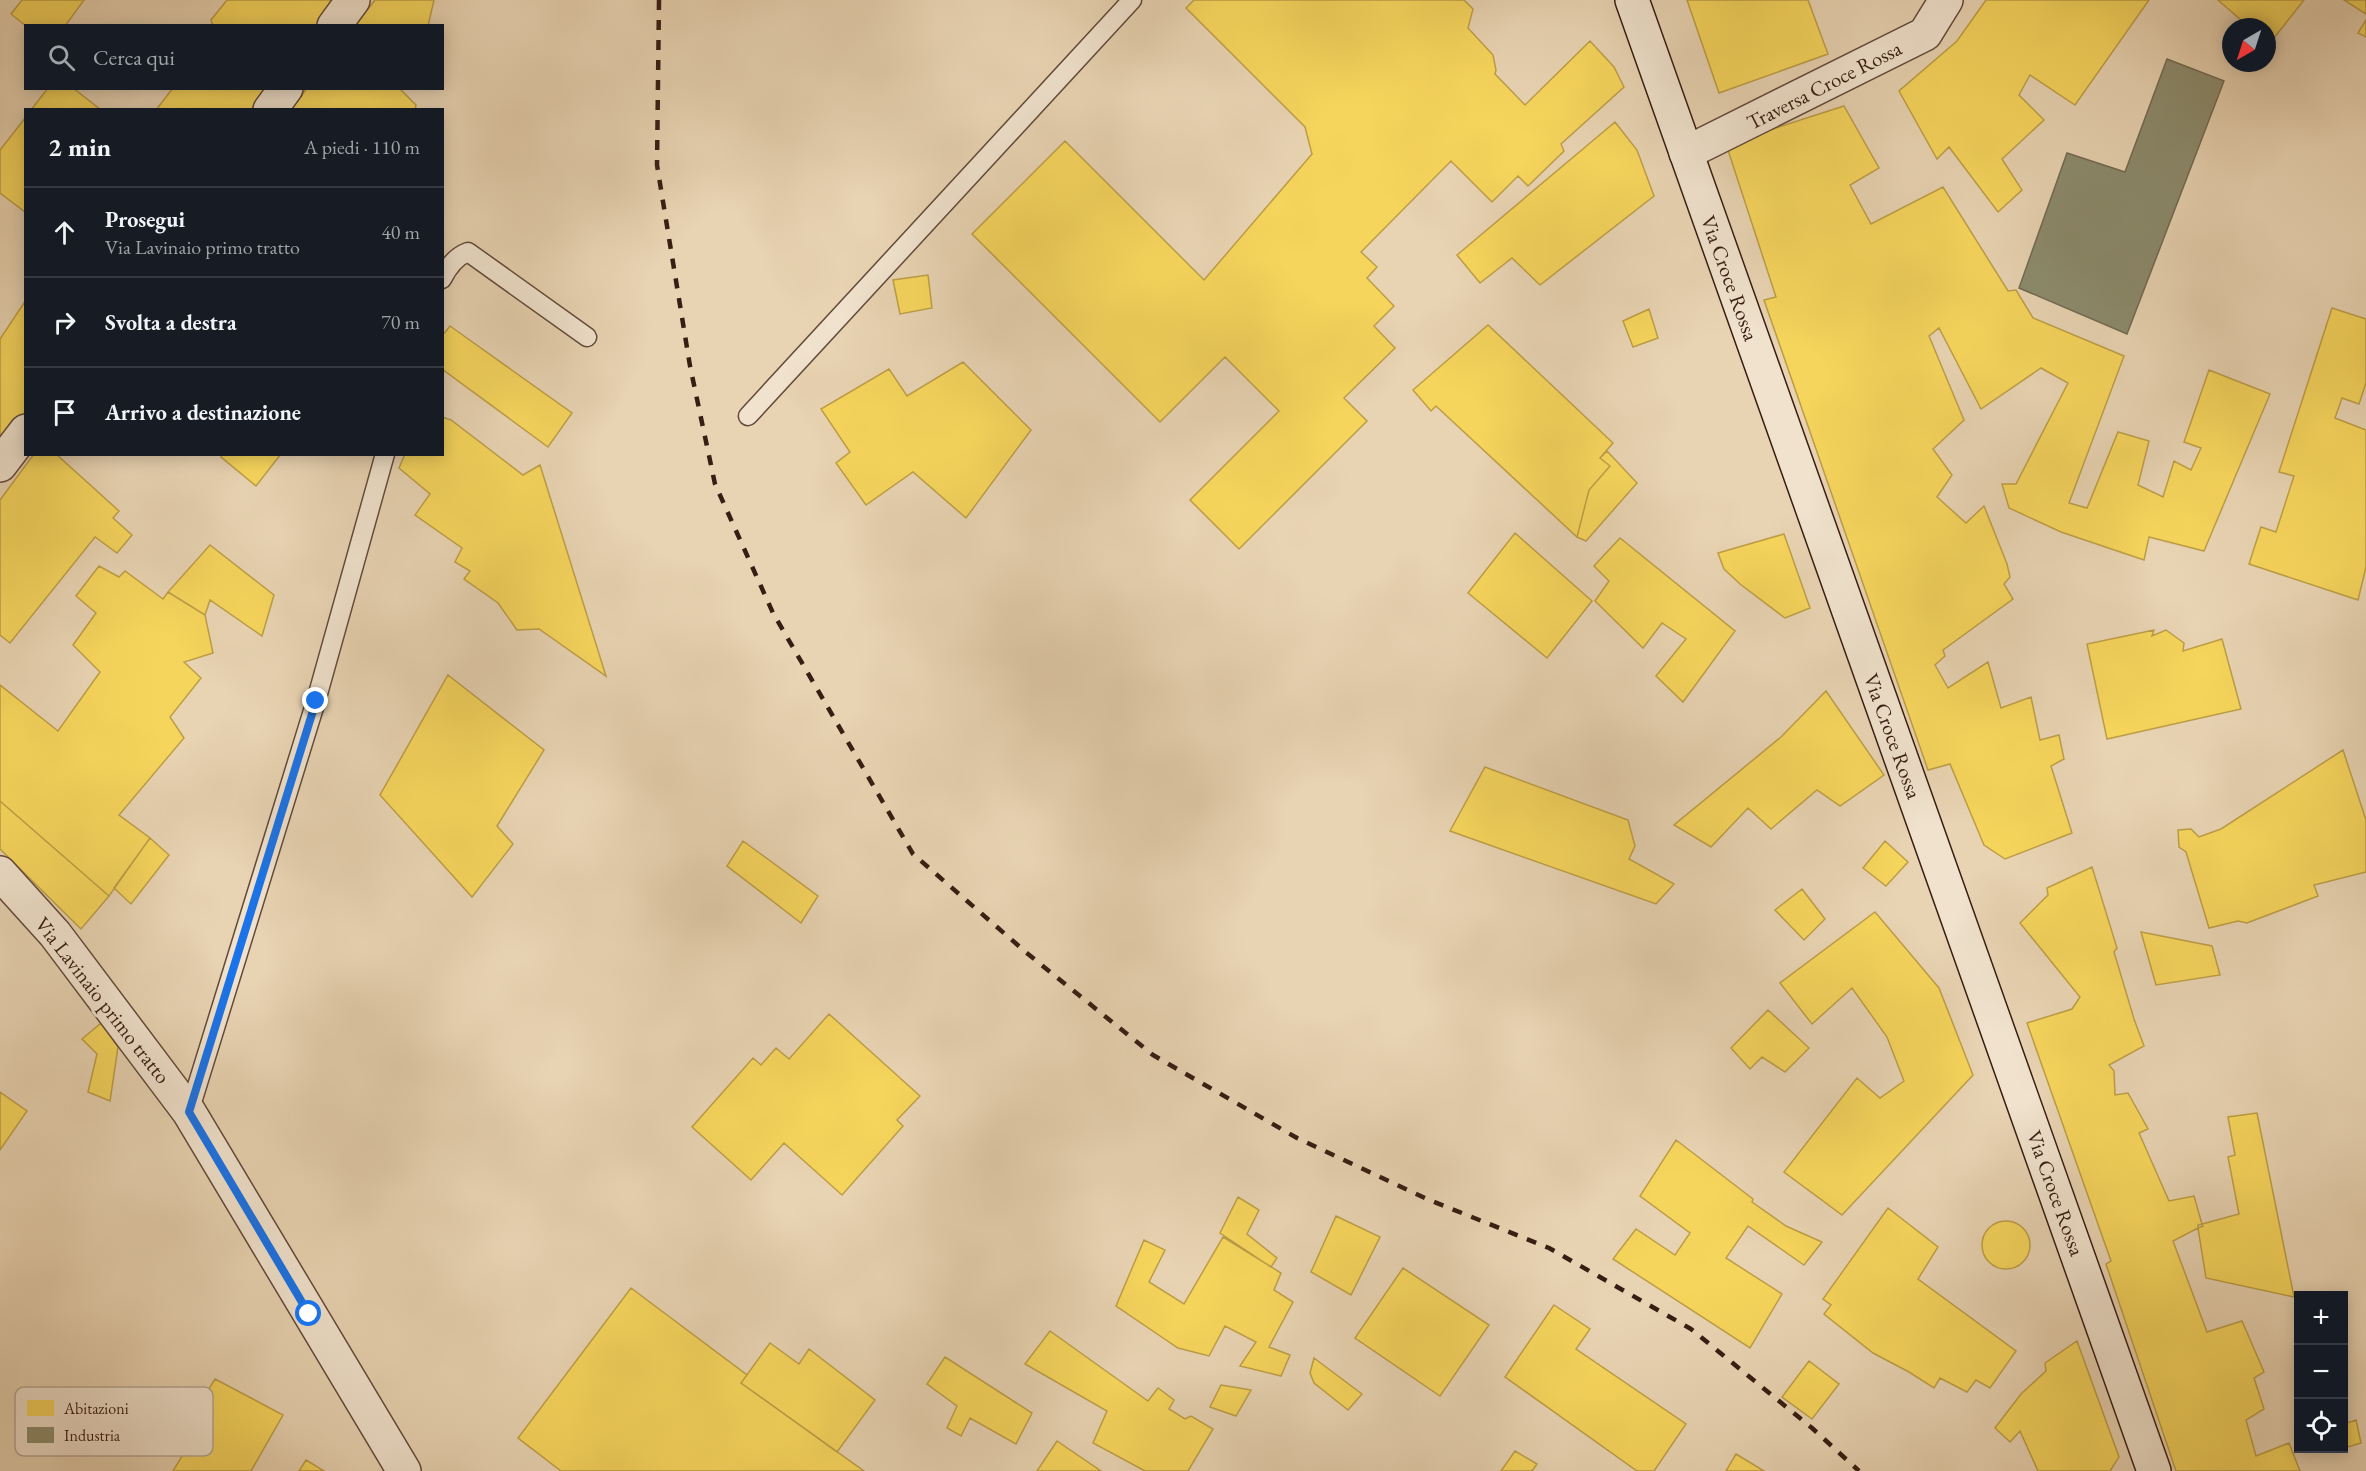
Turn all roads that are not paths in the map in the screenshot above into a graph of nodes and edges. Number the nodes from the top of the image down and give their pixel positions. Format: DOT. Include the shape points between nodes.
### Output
graph roads {
  1 [pos="353,0"];
  2 [pos="1132,0"];
  3 [pos="1632,0"];
  4 [pos="1946,0"];
  5 [pos="335,24"];
  6 [pos="285,90"];
  7 [pos="271,108"];
  8 [pos="1686,153"];
  9 [pos="444,275"];
  10 [pos="587,337"];
  11 [pos="748,416"];
  12 [pos="24,434"];
  13 [pos="384,456"];
  14 [pos="0,465"];
  15 [pos="0,873"];
  16 [pos="189,1112"];
  17 [pos="404,1471"];
  18 [pos="2154,1471"];
  1 -- 5 [label="main road"];
  2 -- 11 [label="lane"];
  3 -- 8 [label="main road, Via Croce Rossa"];
  4 -- 8 [label="main road, Traversa Croce Rossa" via="1925,34"];
  6 -- 7 [label="main road"];
  8 -- 18 [label="main road, Via Croce Rossa"];
  9 -- 10 [label="lane" via="459,256 468,252"];
  12 -- 14 [label="main road"];
  13 -- 16 [label="lane" via="316,701"];
  15 -- 16 [label="main road, Via Lavinaio primo tratto" via="56,934"];
  16 -- 17 [label="main road, Via Lavinaio primo tratto"];
}
